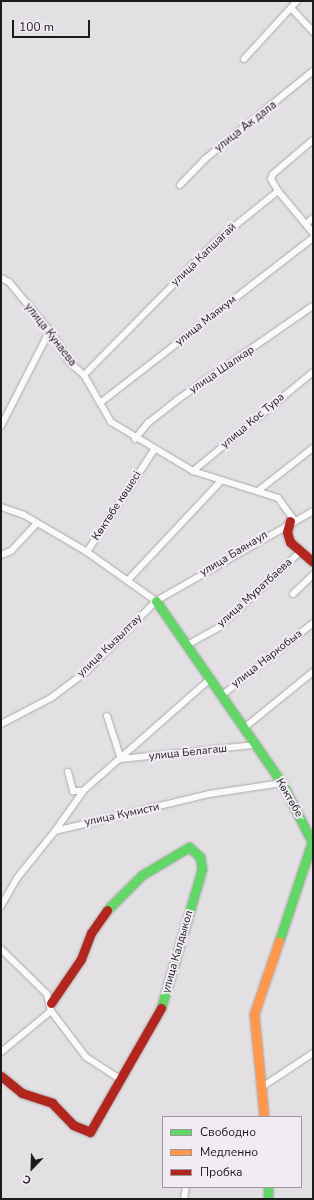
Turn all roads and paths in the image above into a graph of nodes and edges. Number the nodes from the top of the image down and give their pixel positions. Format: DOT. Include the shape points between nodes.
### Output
graph roads {
  1 [pos="297,1"];
  2 [pos="291,8"];
  3 [pos="313,32"];
  4 [pos="244,59"];
  5 [pos="313,71"];
  6 [pos="313,140"];
  7 [pos="180,185"];
  8 [pos="278,191"];
  9 [pos="313,218"];
  10 [pos="306,224"];
  11 [pos="313,233"];
  12 [pos="313,238"];
  13 [pos="1,278"];
  14 [pos="313,306"];
  15 [pos="50,332"];
  16 [pos="313,372"];
  17 [pos="84,375"];
  18 [pos="100,403"];
  19 [pos="1,426"];
  20 [pos="135,439"];
  21 [pos="313,448"];
  22 [pos="154,450"];
  23 [pos="193,471"];
  24 [pos="220,481"];
  25 [pos="259,490"];
  26 [pos="1,507"];
  27 [pos="313,511"];
  28 [pos="292,520"];
  29 [pos="36,524"];
  30 [pos="301,551"];
  31 [pos="87,552"];
  32 [pos="1,555"];
  33 [pos="313,562"];
  34 [pos="313,575"];
  35 [pos="128,580"];
  36 [pos="292,594"];
  37 [pos="156,601"];
  38 [pos="313,623"];
  39 [pos="187,645"];
  40 [pos="313,672"];
  41 [pos="210,679"];
  42 [pos="222,696"];
  43 [pos="107,716"];
  44 [pos="1,724"];
  45 [pos="244,728"];
  46 [pos="255,745"];
  47 [pos="121,759"];
  48 [pos="68,772"];
  49 [pos="282,783"];
  50 [pos="83,791"];
  51 [pos="310,828"];
  52 [pos="55,831"];
  53 [pos="1,906"];
  54 [pos="1,949"];
  55 [pos="51,1007"];
  56 [pos="1,1052"];
  57 [pos="313,1053"];
  58 [pos="1,1076"];
  59 [pos="120,1078"];
  60 [pos="262,1087"];
  61 [pos="264,1116"];
  62 [pos="185,1188"];
  63 [pos="268,1188"];
  64 [pos="184,1199"];
  65 [pos="268,1199"];
  1 -- 2 [label="street"];
  2 -- 3 [label="street"];
  2 -- 4 [label="street"];
  5 -- 7 [label="street, улица Ак дала" via="205,160"];
  6 -- 8 [label="street" via="273,174 271,179"];
  8 -- 10 [label="street"];
  8 -- 17 [label="street, улица Капшагай" via="214,242"];
  9 -- 10 [label="street"];
  10 -- 11 [label="street"];
  12 -- 18 [label="street, улица Маякум"];
  13 -- 15 [label="street, улица Кунаева" via="9,282"];
  14 -- 20 [label="street, улица Шалкар" via="177,400 148,423"];
  15 -- 17 [label="street, улица Кунаева" via="69,362"];
  15 -- 19 [label="street"];
  16 -- 23 [label="street, улица Кос Тура"];
  17 -- 18 [label="street, улица Кунаева"];
  18 -- 20 [label="street, улица Кунаева" via="111,422"];
  20 -- 22 [label="street, улица Кунаева"];
  21 -- 25 [label="street"];
  22 -- 23 [label="street, улица Кунаева"];
  22 -- 31 [label="street, Көктөбе көшесі"];
  23 -- 24 [label="street, улица Кунаева"];
  24 -- 25 [label="street, улица Кунаева"];
  24 -- 35 [label="street"];
  25 -- 28 [label="street, улица Кунаева" via="278,498"];
  26 -- 29 [label="street" via="24,515"];
  27 -- 28 [label="street, улица Баянаул"];
  28 -- 30 [label="street" via="287,532 290,542"];
  28 -- 37 [label="street, улица Баянаул"];
  29 -- 31 [label="street"];
  29 -- 32 [label="street" via="11,551"];
  30 -- 33 [label="street"];
  30 -- 39 [label="street, улица Муратбаева" via="219,627"];
  31 -- 35 [label="street, Көктөбе көшесі"];
  34 -- 36 [label="street"];
  35 -- 37 [label="street, Көктөбе көшесі"];
  37 -- 39 [label="street, Көктөбе"];
  37 -- 44 [label="street, улица Кызылтау" via="87,671 51,698"];
  38 -- 42 [label="street, улица Наркобыз"];
  39 -- 41 [label="street, Көктөбе"];
  40 -- 45 [label="street"];
  41 -- 42 [label="street, Көктөбе"];
  41 -- 47 [label="street, улица Белагаш"];
  42 -- 45 [label="street, Көктөбе"];
  43 -- 47 [label="street"];
  45 -- 46 [label="street, Көктөбе"];
  46 -- 47 [label="street, улица Белагаш"];
  46 -- 49 [label="street, Көктөбе"];
  47 -- 50 [label="street, улица Белагаш"];
  48 -- 50 [label="street" via="72,791"];
  49 -- 51 [label="street, Көктөбе"];
  49 -- 52 [label="street, улица Кумисти" via="209,794"];
  50 -- 52 [label="street, улица Белагаш"];
  51 -- 60 [label="street, Көктөбе" via="312,842 254,1014"];
  52 -- 53 [label="street" via="17,878"];
  54 -- 55 [label="street" via="47,994"];
  55 -- 56 [label="street"];
  55 -- 59 [label="street" via="86,1057"];
  55 -- 59 [label="street, улица Калдыкол" via="81,959 104,912 142,875 189,846 200,857 202,869 164,1003 151,1030"];
  57 -- 60 [label="street"];
  58 -- 59 [label="street, улица Калдыкол" via="22,1093 52,1102 64,1118 90,1132"];
  60 -- 61 [label="street, Көктөбе"];
  62 -- 64 [label="street"];
  63 -- 65 [label="street"];
}
